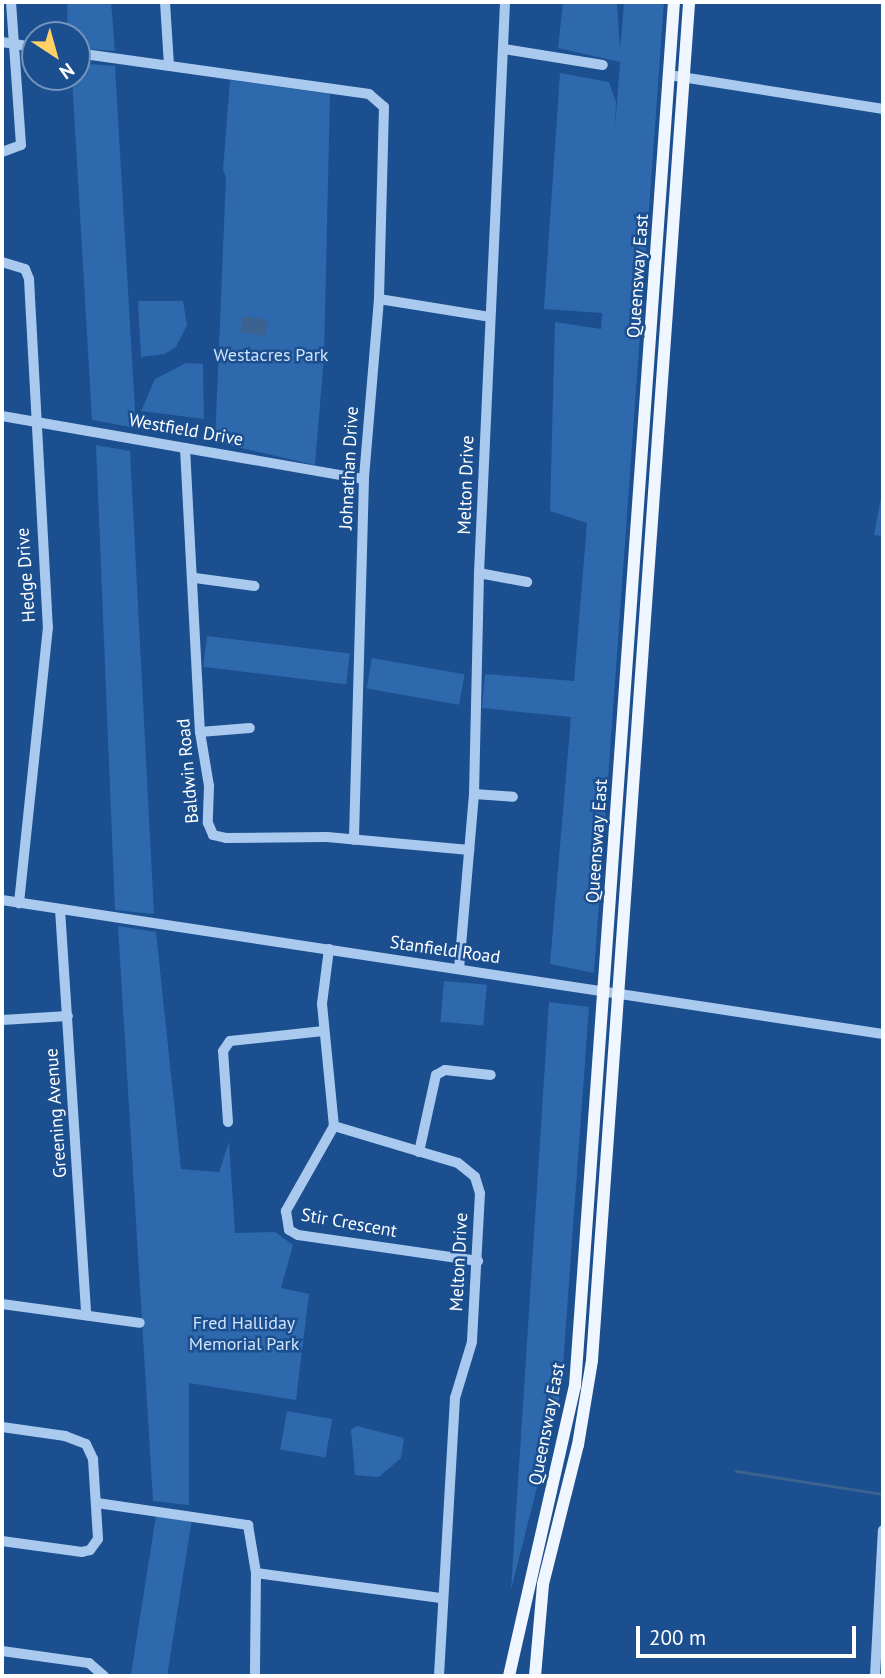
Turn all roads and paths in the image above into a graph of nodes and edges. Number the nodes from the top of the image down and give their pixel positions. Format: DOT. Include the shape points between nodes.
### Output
graph roads {
  1 [pos="11,2"];
  2 [pos="165,2"];
  3 [pos="505,2"];
  4 [pos="674,2"];
  5 [pos="689,2"];
  6 [pos="2,42"];
  7 [pos="14,44"];
  8 [pos="21,45"];
  9 [pos="504,49"];
  10 [pos="91,55"];
  11 [pos="169,65"];
  12 [pos="603,65"];
  13 [pos="669,75"];
  14 [pos="684,78"];
  15 [pos="883,109"];
  16 [pos="2,152"];
  17 [pos="2,262"];
  18 [pos="379,299"];
  19 [pos="490,317"];
  20 [pos="2,416"];
  21 [pos="34,421"];
  22 [pos="185,448"];
  23 [pos="364,479"];
  24 [pos="479,573"];
  25 [pos="195,578"];
  26 [pos="527,582"];
  27 [pos="254,586"];
  28 [pos="250,728"];
  29 [pos="200,732"];
  30 [pos="474,794"];
  31 [pos="513,797"];
  32 [pos="355,840"];
  33 [pos="469,850"];
  34 [pos="2,900"];
  35 [pos="19,903"];
  36 [pos="60,909"];
  37 [pos="329,949"];
  38 [pos="459,969"];
  39 [pos="610,993"];
  40 [pos="68,1016"];
  41 [pos="2,1020"];
  42 [pos="323,1031"];
  43 [pos="883,1034"];
  44 [pos="491,1076"];
  45 [pos="228,1122"];
  46 [pos="334,1126"];
  47 [pos="419,1152"];
  48 [pos="478,1261"];
  49 [pos="2,1304"];
  50 [pos="86,1315"];
  51 [pos="140,1324"];
  52 [pos="2,1427"];
  53 [pos="97,1503"];
  54 [pos="883,1530"];
  55 [pos="2,1541"];
  56 [pos="256,1573"];
  57 [pos="442,1598"];
  58 [pos="2,1651"];
  59 [pos="509,1675"];
  60 [pos="104,1676"];
  61 [pos="257,1676"];
  62 [pos="439,1676"];
  63 [pos="534,1676"];
  64 [pos="875,1676"];
  1 -- 7 [label="street"];
  2 -- 11 [label="street"];
  3 -- 9 [label="street, Melton Drive"];
  4 -- 13 [label="main road, Queensway East"];
  5 -- 14 [label="main road, Queensway East"];
  6 -- 7 [label="street"];
  7 -- 8 [label="street"];
  7 -- 16 [label="street" via="21,145"];
  9 -- 12 [label="street"];
  9 -- 19 [label="street, Melton Drive"];
  10 -- 11 [label="street"];
  11 -- 18 [label="street, Johnathan Drive" via="369,94 381,100"];
  13 -- 14 [label="street"];
  13 -- 39 [label="main road, Queensway East"];
  14 -- 15 [label="street"];
  14 -- 39 [label="main road, Queensway East"];
  17 -- 21 [label="street, Hedge Drive" via="25,269 29,279"];
  18 -- 19 [label="street"];
  18 -- 23 [label="street, Johnathan Drive"];
  19 -- 24 [label="street, Melton Drive"];
  20 -- 21 [label="street, Westfield Drive"];
  21 -- 22 [label="street, Westfield Drive"];
  21 -- 35 [label="street, Hedge Drive" via="48,626"];
  22 -- 23 [label="street, Westfield Drive"];
  22 -- 25 [label="street, Baldwin Road"];
  23 -- 32 [label="street, Johnathan Drive"];
  24 -- 26 [label="street"];
  24 -- 30 [label="street, Melton Drive"];
  25 -- 27 [label="street"];
  25 -- 29 [label="street, Baldwin Road"];
  28 -- 29 [label="street"];
  29 -- 32 [label="street, Baldwin Road" via="213,835"];
  30 -- 31 [label="street"];
  30 -- 33 [label="street, Melton Drive"];
  32 -- 33 [label="street, Baldwin Road"];
  33 -- 38 [label="street, Melton Drive"];
  34 -- 35 [label="street, Stanfield Road"];
  35 -- 36 [label="street, Stanfield Road"];
  36 -- 37 [label="street, Stanfield Road"];
  36 -- 40 [label="street, Greening Avenue"];
  37 -- 38 [label="street, Stanfield Road"];
  37 -- 42 [label="street"];
  38 -- 39 [label="street, Stanfield Road"];
  39 -- 43 [label="street, Stanfield Road"];
  39 -- 59 [label="main road, Queensway East" via="575,1386"];
  39 -- 63 [label="main road, Queensway East" via="588,1395 543,1584"];
  40 -- 41 [label="street"];
  40 -- 50 [label="street, Greening Avenue"];
  42 -- 45 [label="street" via="230,1041 223,1051"];
  42 -- 46 [label="street"];
  44 -- 47 [label="street" via="447,1070 436,1075"];
  46 -- 47 [label="street, Melton Drive"];
  46 -- 48 [label="street, Stir Crescent" via="286,1212 289,1230"];
  47 -- 48 [label="street, Melton Drive" via="458,1163 475,1177 480,1193"];
  48 -- 57 [label="street, Melton Drive" via="472,1342 455,1398"];
  49 -- 50 [label="street"];
  50 -- 51 [label="street"];
  52 -- 53 [label="street" via="65,1436 86,1444 93,1459"];
  53 -- 55 [label="street" via="97,1539 90,1550"];
  53 -- 56 [label="street" via="248,1525"];
  54 -- 64 [label="street"];
  56 -- 57 [label="street"];
  56 -- 61 [label="street"];
  57 -- 62 [label="street, Melton Drive"];
  58 -- 60 [label="street" via="89,1663"];
  59 -- 63 [label="main road" via="523,1662"];
}
